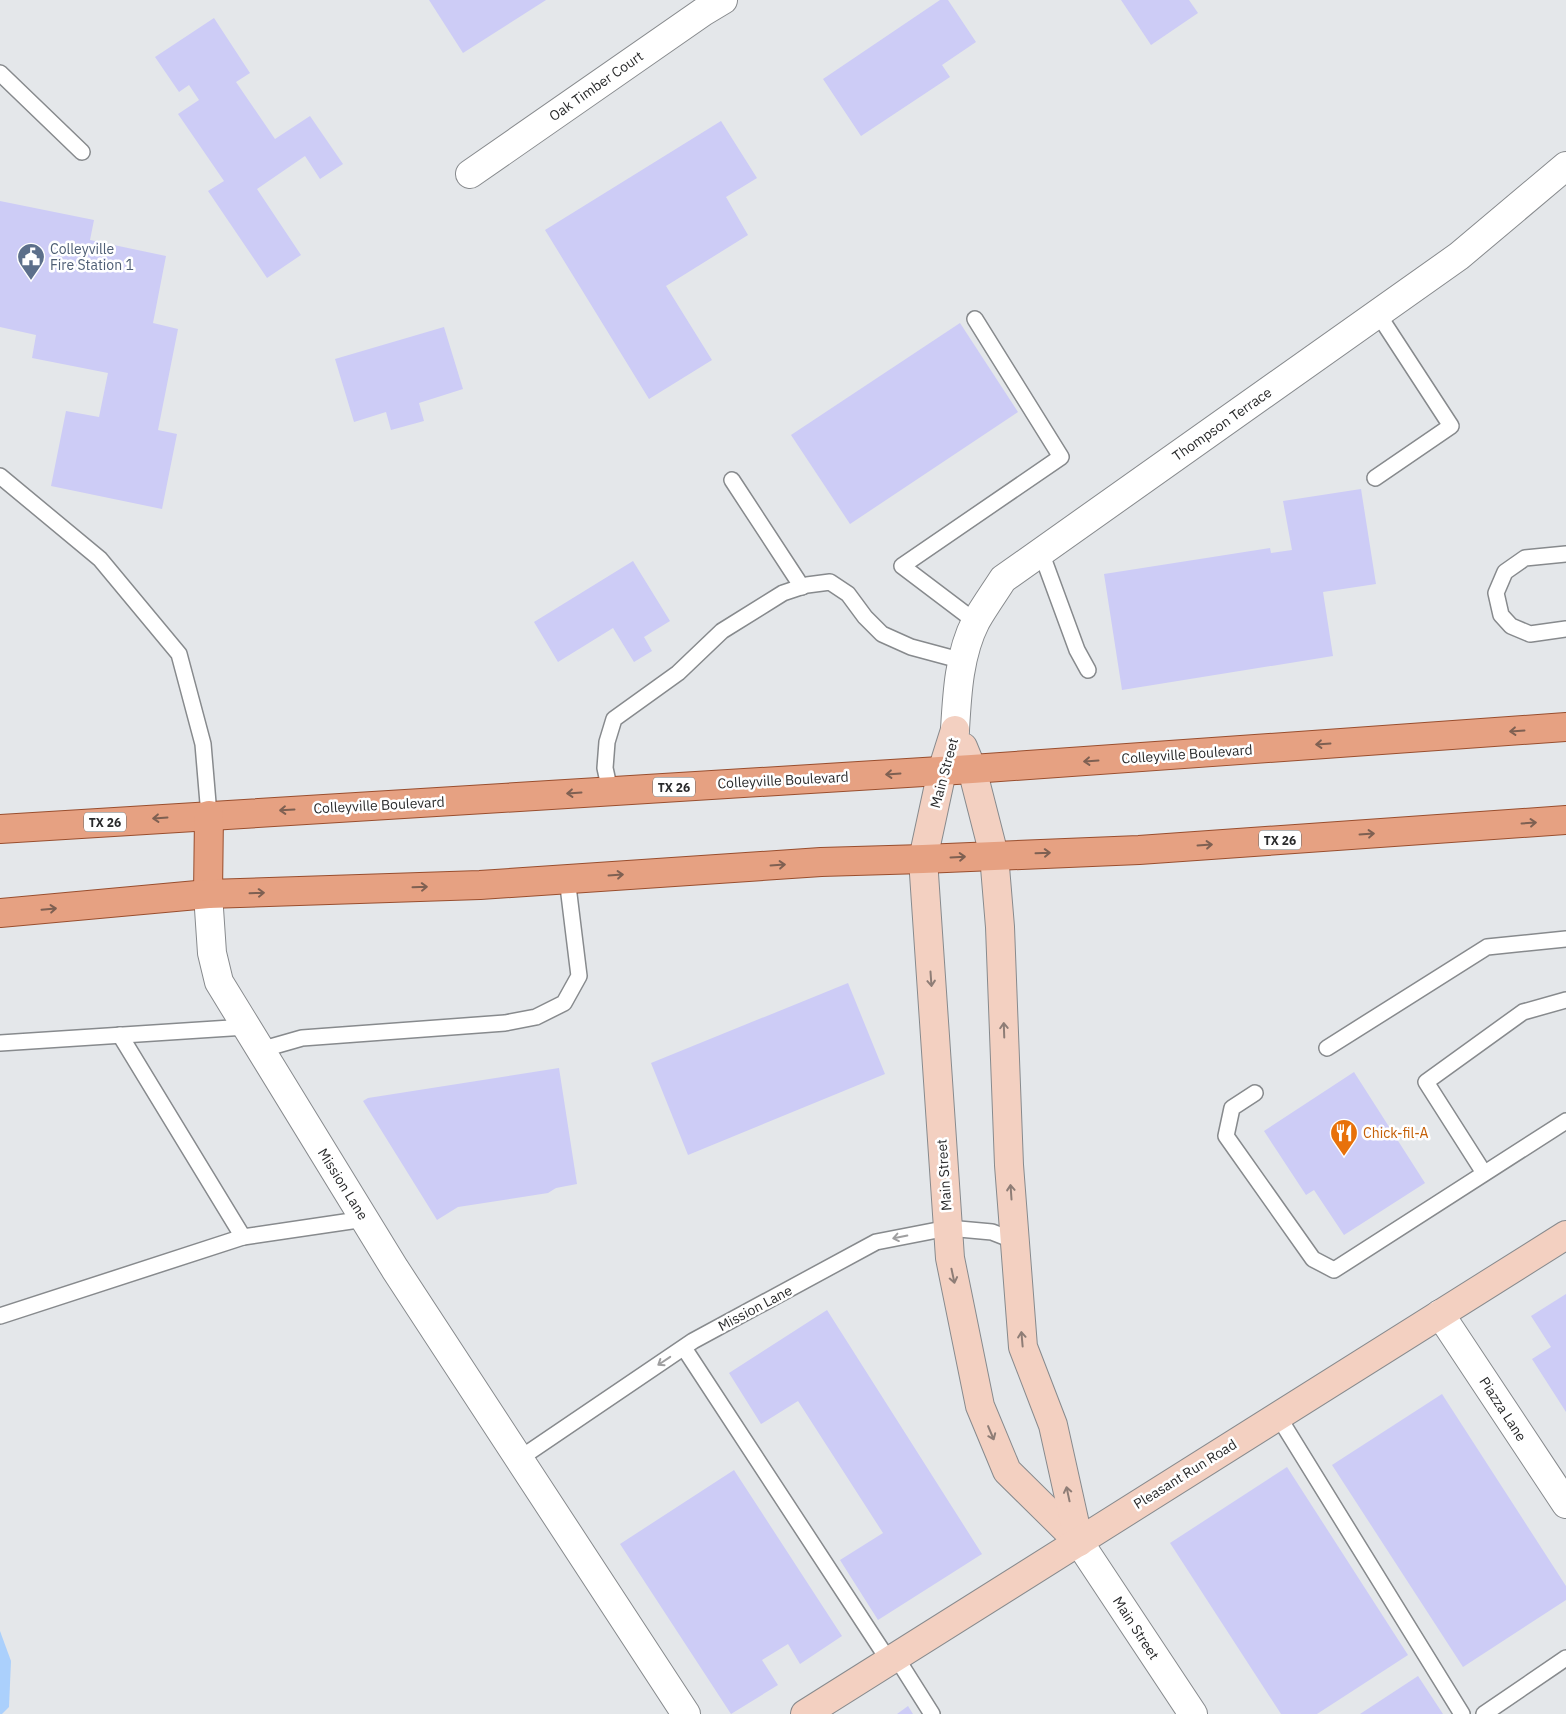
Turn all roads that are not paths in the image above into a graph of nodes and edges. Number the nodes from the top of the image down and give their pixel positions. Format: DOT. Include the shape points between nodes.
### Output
graph roads {
  1 [pos="722,0"];
  2 [pos="0,73"];
  3 [pos="82,152"];
  4 [pos="1566,166"];
  5 [pos="470,174"];
  6 [pos="1378,314"];
  7 [pos="975,319"];
  8 [pos="0,476"];
  9 [pos="1374,478"];
  10 [pos="732,480"];
  11 [pos="1041,552"];
  12 [pos="1566,554"];
  13 [pos="802,587"];
  14 [pos="976,622"];
  15 [pos="1566,629"];
  16 [pos="962,661"];
  17 [pos="1088,670"];
  18 [pos="1566,727"];
  19 [pos="955,730"];
  20 [pos="972,769"];
  21 [pos="942,771"];
  22 [pos="610,791"];
  23 [pos="209,815"];
  24 [pos="1566,820"];
  25 [pos="0,829"];
  26 [pos="994,856"];
  27 [pos="923,859"];
  28 [pos="567,878"];
  29 [pos="208,894"];
  30 [pos="0,913"];
  31 [pos="1566,939"];
  32 [pos="1566,1000"];
  33 [pos="246,1027"];
  34 [pos="120,1035"];
  35 [pos="0,1043"];
  36 [pos="1327,1048"];
  37 [pos="260,1050"];
  38 [pos="1255,1093"];
  39 [pos="1566,1121"];
  40 [pos="1484,1173"];
  41 [pos="365,1219"];
  42 [pos="948,1228"];
  43 [pos="1566,1235"];
  44 [pos="243,1237"];
  45 [pos="1015,1241"];
  46 [pos="1440,1314"];
  47 [pos="0,1316"];
  48 [pos="684,1348"];
  49 [pos="1278,1416"];
  50 [pos="520,1459"];
  51 [pos="1566,1504"];
  52 [pos="1079,1542"];
  53 [pos="1566,1658"];
  54 [pos="892,1659"];
  55 [pos="686,1714"];
  56 [pos="805,1714"];
  57 [pos="932,1714"];
  58 [pos="1193,1714"];
  59 [pos="1462,1714"];
  60 [pos="1484,1714"];
  1 -- 5 [label="street, Oak Timber Court"];
  2 -- 3 [label="lane"];
  4 -- 6 [label="street, Thompson Terrace" via="1459,256"];
  6 -- 9 [label="lane" via="1451,426"];
  6 -- 11 [label="street, Thompson Terrace"];
  7 -- 14 [label="lane" via="1061,456 902,566"];
  8 -- 23 [label="lane" via="100,559 179,654 203,744"];
  10 -- 13 [label="lane"];
  11 -- 14 [label="street, Thompson Terrace" via="1003,579"];
  11 -- 17 [label="lane" via="1077,650"];
  12 -- 15 [label="lane" via="1525,558 1505,572 1496,593 1501,615 1512,626 1530,634"];
  13 -- 16 [label="lane" via="830,582 848,594 882,634 911,647"];
  13 -- 22 [label="lane" via="783,593 722,631 678,673 614,719 606,759"];
  14 -- 16 [label="street, Thompson Terrace"];
  16 -- 19 [label="street, Thompson Terrace"];
  18 -- 20 [label="main road, Colleyville Boulevard / TX 26, one-way"];
  19 -- 20 [label="street, Main Street"];
  19 -- 21 [label="street, Main Street"];
  20 -- 21 [label="main road, Colleyville Boulevard / TX 26"];
  20 -- 26 [label="street, Main Street"];
  21 -- 22 [label="main road, Colleyville Boulevard / TX 26, one-way"];
  21 -- 27 [label="street, Main Street"];
  22 -- 23 [label="main road, Colleyville Boulevard / TX 26, one-way"];
  23 -- 25 [label="main road, Colleyville Boulevard / TX 26, one-way"];
  23 -- 29 [label="main road"];
  26 -- 24 [label="main road, TX 26, one-way" via="1139,850"];
  27 -- 26 [label="main road, TX 26, one-way"];
  45 -- 26 [label="street, Main Street, one-way"];
  28 -- 27 [label="main road, TX 26, one-way"];
  27 -- 42 [label="street, Main Street, one-way"];
  29 -- 28 [label="main road, TX 26, one-way" via="480,885"];
  28 -- 37 [label="lane" via="579,976 564,1003 536,1017 505,1023 302,1038"];
  30 -- 29 [label="main road, TX 26, one-way"];
  29 -- 33 [label="street, Mission Lane" via="212,953 218,982"];
  31 -- 36 [label="lane" via="1487,947"];
  32 -- 40 [label="lane" via="1523,1012 1426,1082"];
  33 -- 34 [label="lane"];
  33 -- 37 [label="street, Mission Lane"];
  34 -- 35 [label="lane"];
  34 -- 44 [label="lane"];
  37 -- 41 [label="street, Mission Lane"];
  38 -- 40 [label="lane" via="1232,1108 1226,1136 1313,1258 1334,1270"];
  39 -- 40 [label="lane"];
  41 -- 44 [label="lane"];
  41 -- 50 [label="street, Mission Lane"];
  42 -- 45 [label="lane, Mission Lane" via="992,1232"];
  42 -- 48 [label="lane, Mission Lane, one-way" via="876,1242"];
  42 -- 52 [label="street, Main Street, one-way" via="950,1258 980,1406 1007,1472"];
  43 -- 46 [label="street, Pleasant Run Road"];
  44 -- 47 [label="lane"];
  52 -- 45 [label="street, Main Street, one-way" via="1053,1425 1023,1347"];
  46 -- 49 [label="street, Pleasant Run Road"];
  46 -- 51 [label="street, Piazza Lane"];
  48 -- 50 [label="lane, Mission Lane, one-way"];
  48 -- 54 [label="lane"];
  49 -- 52 [label="street, Pleasant Run Road"];
  49 -- 59 [label="lane"];
  50 -- 55 [label="street, Mission Lane"];
  52 -- 54 [label="street, Pleasant Run Road"];
  52 -- 58 [label="street, Main Street"];
  53 -- 60 [label="lane"];
  54 -- 56 [label="street, Pleasant Run Road"];
  54 -- 57 [label="lane"];
}
